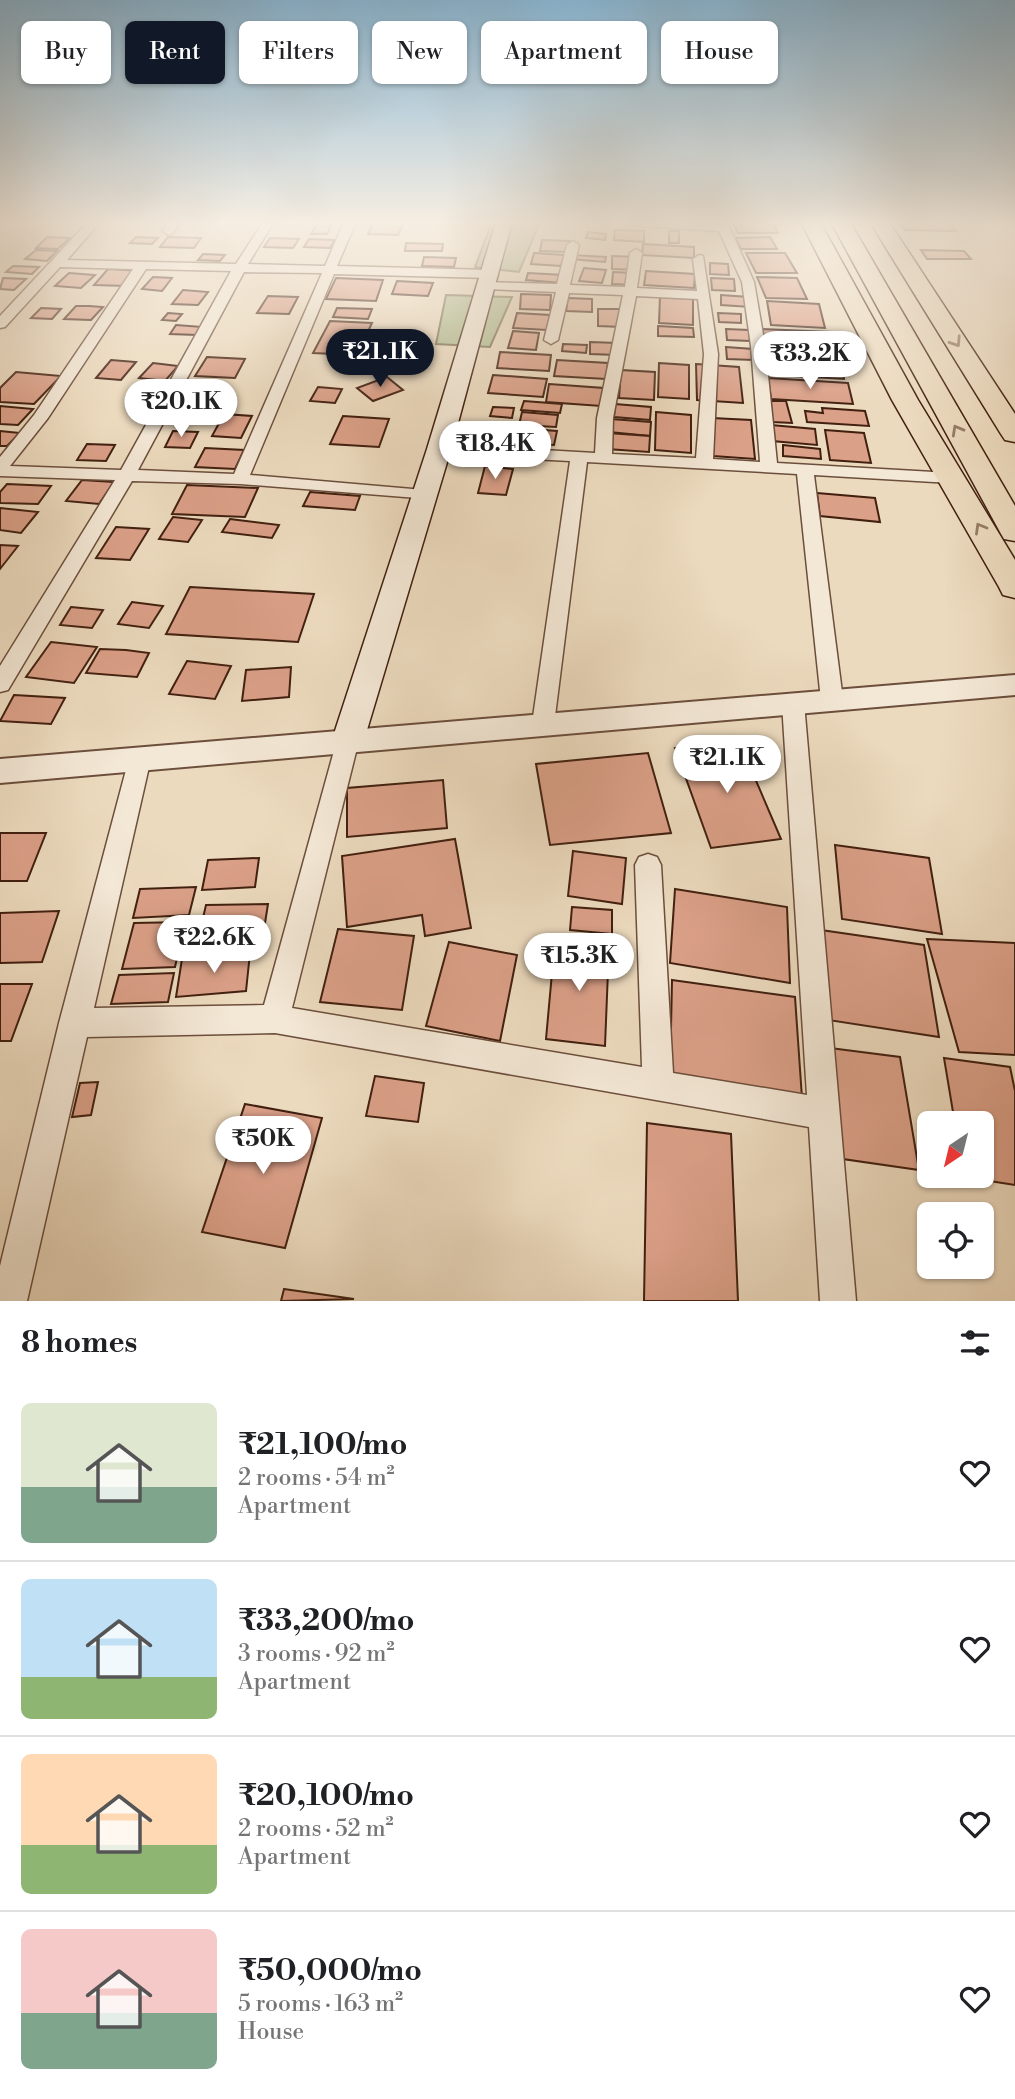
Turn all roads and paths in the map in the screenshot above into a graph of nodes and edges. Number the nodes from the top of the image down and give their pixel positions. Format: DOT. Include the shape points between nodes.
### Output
graph roads {
  1 [pos="39,283"];
  2 [pos="130,283"];
  3 [pos="231,283"];
  4 [pos="325,283"];
  5 [pos="487,283"];
  6 [pos="510,283"];
  7 [pos="563,283"];
  8 [pos="631,283"];
  9 [pos="702,283"];
  10 [pos="748,283"];
  11 [pos="843,283"];
  12 [pos="874,283"];
  13 [pos="894,283"];
  14 [pos="918,283"];
  15 [pos="561,289"];
  16 [pos="630,292"];
  17 [pos="704,295"];
  18 [pos="0,324"];
  19 [pos="551,340"];
  20 [pos="903,395"];
  21 [pos="939,398"];
  22 [pos="1015,434"];
  23 [pos="439,449"];
  24 [pos="579,457"];
  25 [pos="603,458"];
  26 [pos="1001,460"];
  27 [pos="704,464"];
  28 [pos="769,468"];
  29 [pos="0,469"];
  30 [pos="805,470"];
  31 [pos="127,475"];
  32 [pos="951,478"];
  33 [pos="240,479"];
  34 [pos="424,495"];
  35 [pos="1015,532"];
  36 [pos="1015,587"];
  37 [pos="0,684"];
  38 [pos="1015,685"];
  39 [pos="832,700"];
  40 [pos="793,703"];
  41 [pos="543,724"];
  42 [pos="348,740"];
  43 [pos="139,758"];
  44 [pos="0,771"];
  45 [pos="648,865"];
  46 [pos="275,1019"];
  47 [pos="74,1023"];
  48 [pos="658,1085"];
  49 [pos="824,1114"];
  50 [pos="9,1301"];
  51 [pos="838,1301"];
  1 -- 18 [label="street"];
  2 -- 29 [label="street" via="40,418"];
  3 -- 31 [label="street"];
  4 -- 33 [label="street"];
  5 -- 23 [label="main road"];
  6 -- 15 [label="street"];
  7 -- 15 [label="street"];
  8 -- 16 [label="street"];
  9 -- 17 [label="street"];
  10 -- 28 [label="street"];
  11 -- 20 [label="highway"];
  12 -- 21 [label="highway"];
  13 -- 26 [label="highway"];
  14 -- 22 [label="highway, one-way"];
  15 -- 16 [label="street"];
  15 -- 19 [label="street"];
  16 -- 17 [label="street"];
  16 -- 25 [label="street" via="605,418"];
  17 -- 27 [label="street" via="711,354"];
  20 -- 21 [label="highway"];
  20 -- 32 [label="highway"];
  35 -- 21 [label="highway, one-way"];
  23 -- 24 [label="street"];
  23 -- 34 [label="main road"];
  24 -- 25 [label="street"];
  24 -- 41 [label="street"];
  25 -- 27 [label="street"];
  27 -- 28 [label="street"];
  28 -- 30 [label="street"];
  29 -- 31 [label="street"];
  30 -- 32 [label="street"];
  30 -- 39 [label="street"];
  31 -- 33 [label="street"];
  31 -- 37 [label="street"];
  36 -- 32 [label="highway, one-way"];
  33 -- 34 [label="street"];
  34 -- 42 [label="main road"];
  38 -- 39 [label="street"];
  39 -- 40 [label="street"];
  40 -- 41 [label="street"];
  40 -- 49 [label="street"];
  41 -- 42 [label="street"];
  42 -- 43 [label="street"];
  42 -- 46 [label="street"];
  43 -- 44 [label="street"];
  43 -- 47 [label="street"];
  45 -- 48 [label="street"];
  46 -- 47 [label="street"];
  46 -- 48 [label="street"];
  47 -- 50 [label="street"];
  48 -- 49 [label="street"];
  49 -- 51 [label="street"];
}
